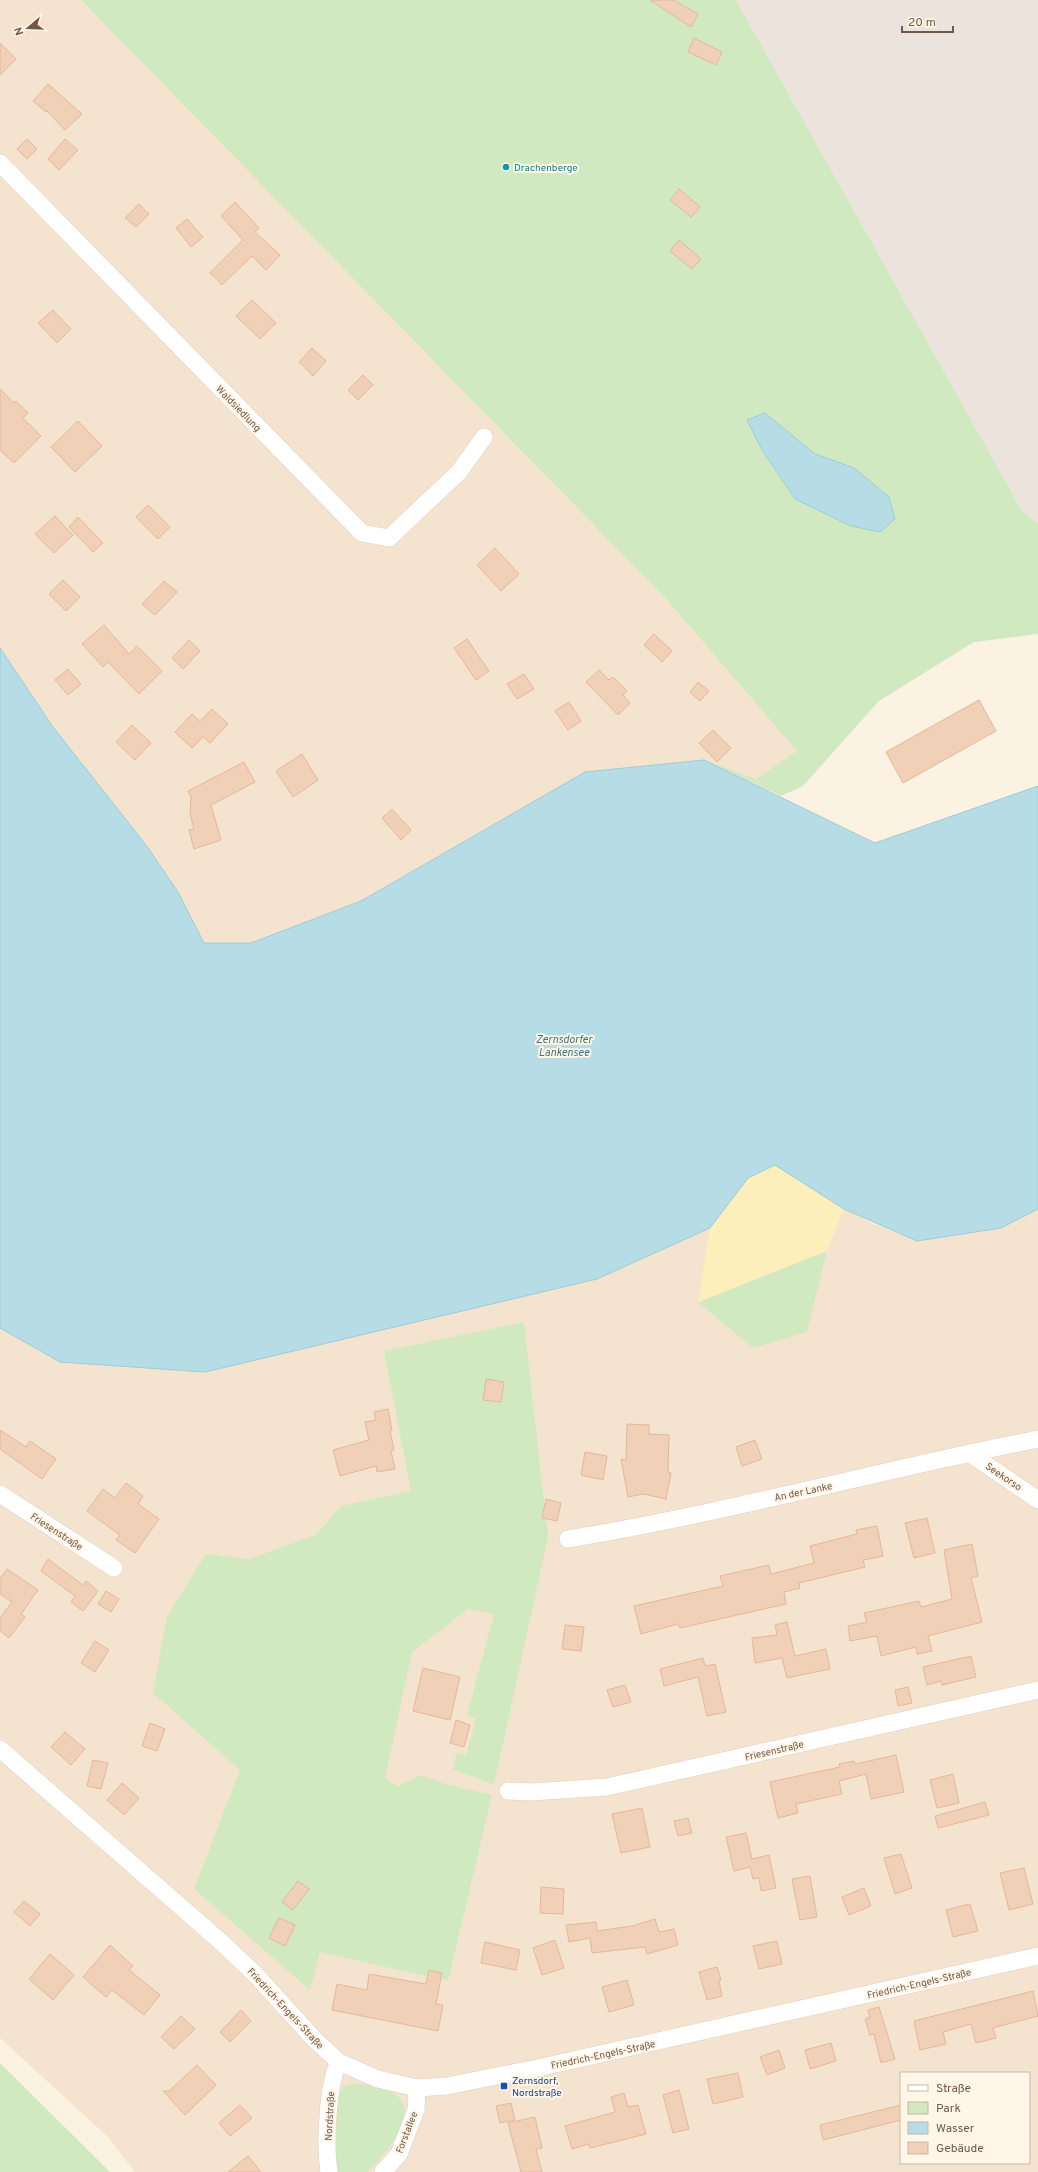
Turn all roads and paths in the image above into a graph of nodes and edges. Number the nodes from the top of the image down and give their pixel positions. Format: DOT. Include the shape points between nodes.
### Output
graph roads {
  1 [pos="0,163"];
  2 [pos="484,437"];
  3 [pos="1038,1439"];
  4 [pos="969,1452"];
  5 [pos="0,1494"];
  6 [pos="1038,1500"];
  7 [pos="568,1539"];
  8 [pos="114,1568"];
  9 [pos="1038,1690"];
  10 [pos="0,1749"];
  11 [pos="508,1791"];
  12 [pos="1038,1956"];
  13 [pos="339,2062"];
  14 [pos="417,2088"];
  15 [pos="329,2172"];
  16 [pos="383,2172"];
  1 -- 2 [label="street, Waldsiedlung" via="362,533 389,538 459,472"];
  3 -- 4 [label="street, An der Lanke"];
  4 -- 6 [label="street, Seekorso"];
  4 -- 7 [label="street, An der Lanke" via="804,1491 618,1531"];
  5 -- 8 [label="street, Friesenstraße"];
  9 -- 11 [label="street, Friesenstraße" via="607,1787"];
  10 -- 13 [label="street, Friedrich-Engels-Straße" via="226,1946"];
  12 -- 14 [label="street, Friedrich-Engels-Straße" via="542,2068 447,2086"];
  13 -- 14 [label="street, Friedrich-Engels-Straße" via="378,2079"];
  13 -- 15 [label="street, Nordstraße" via="331,2081 327,2159"];
  14 -- 16 [label="street, Forstallee" via="416,2110 399,2154"];
}
